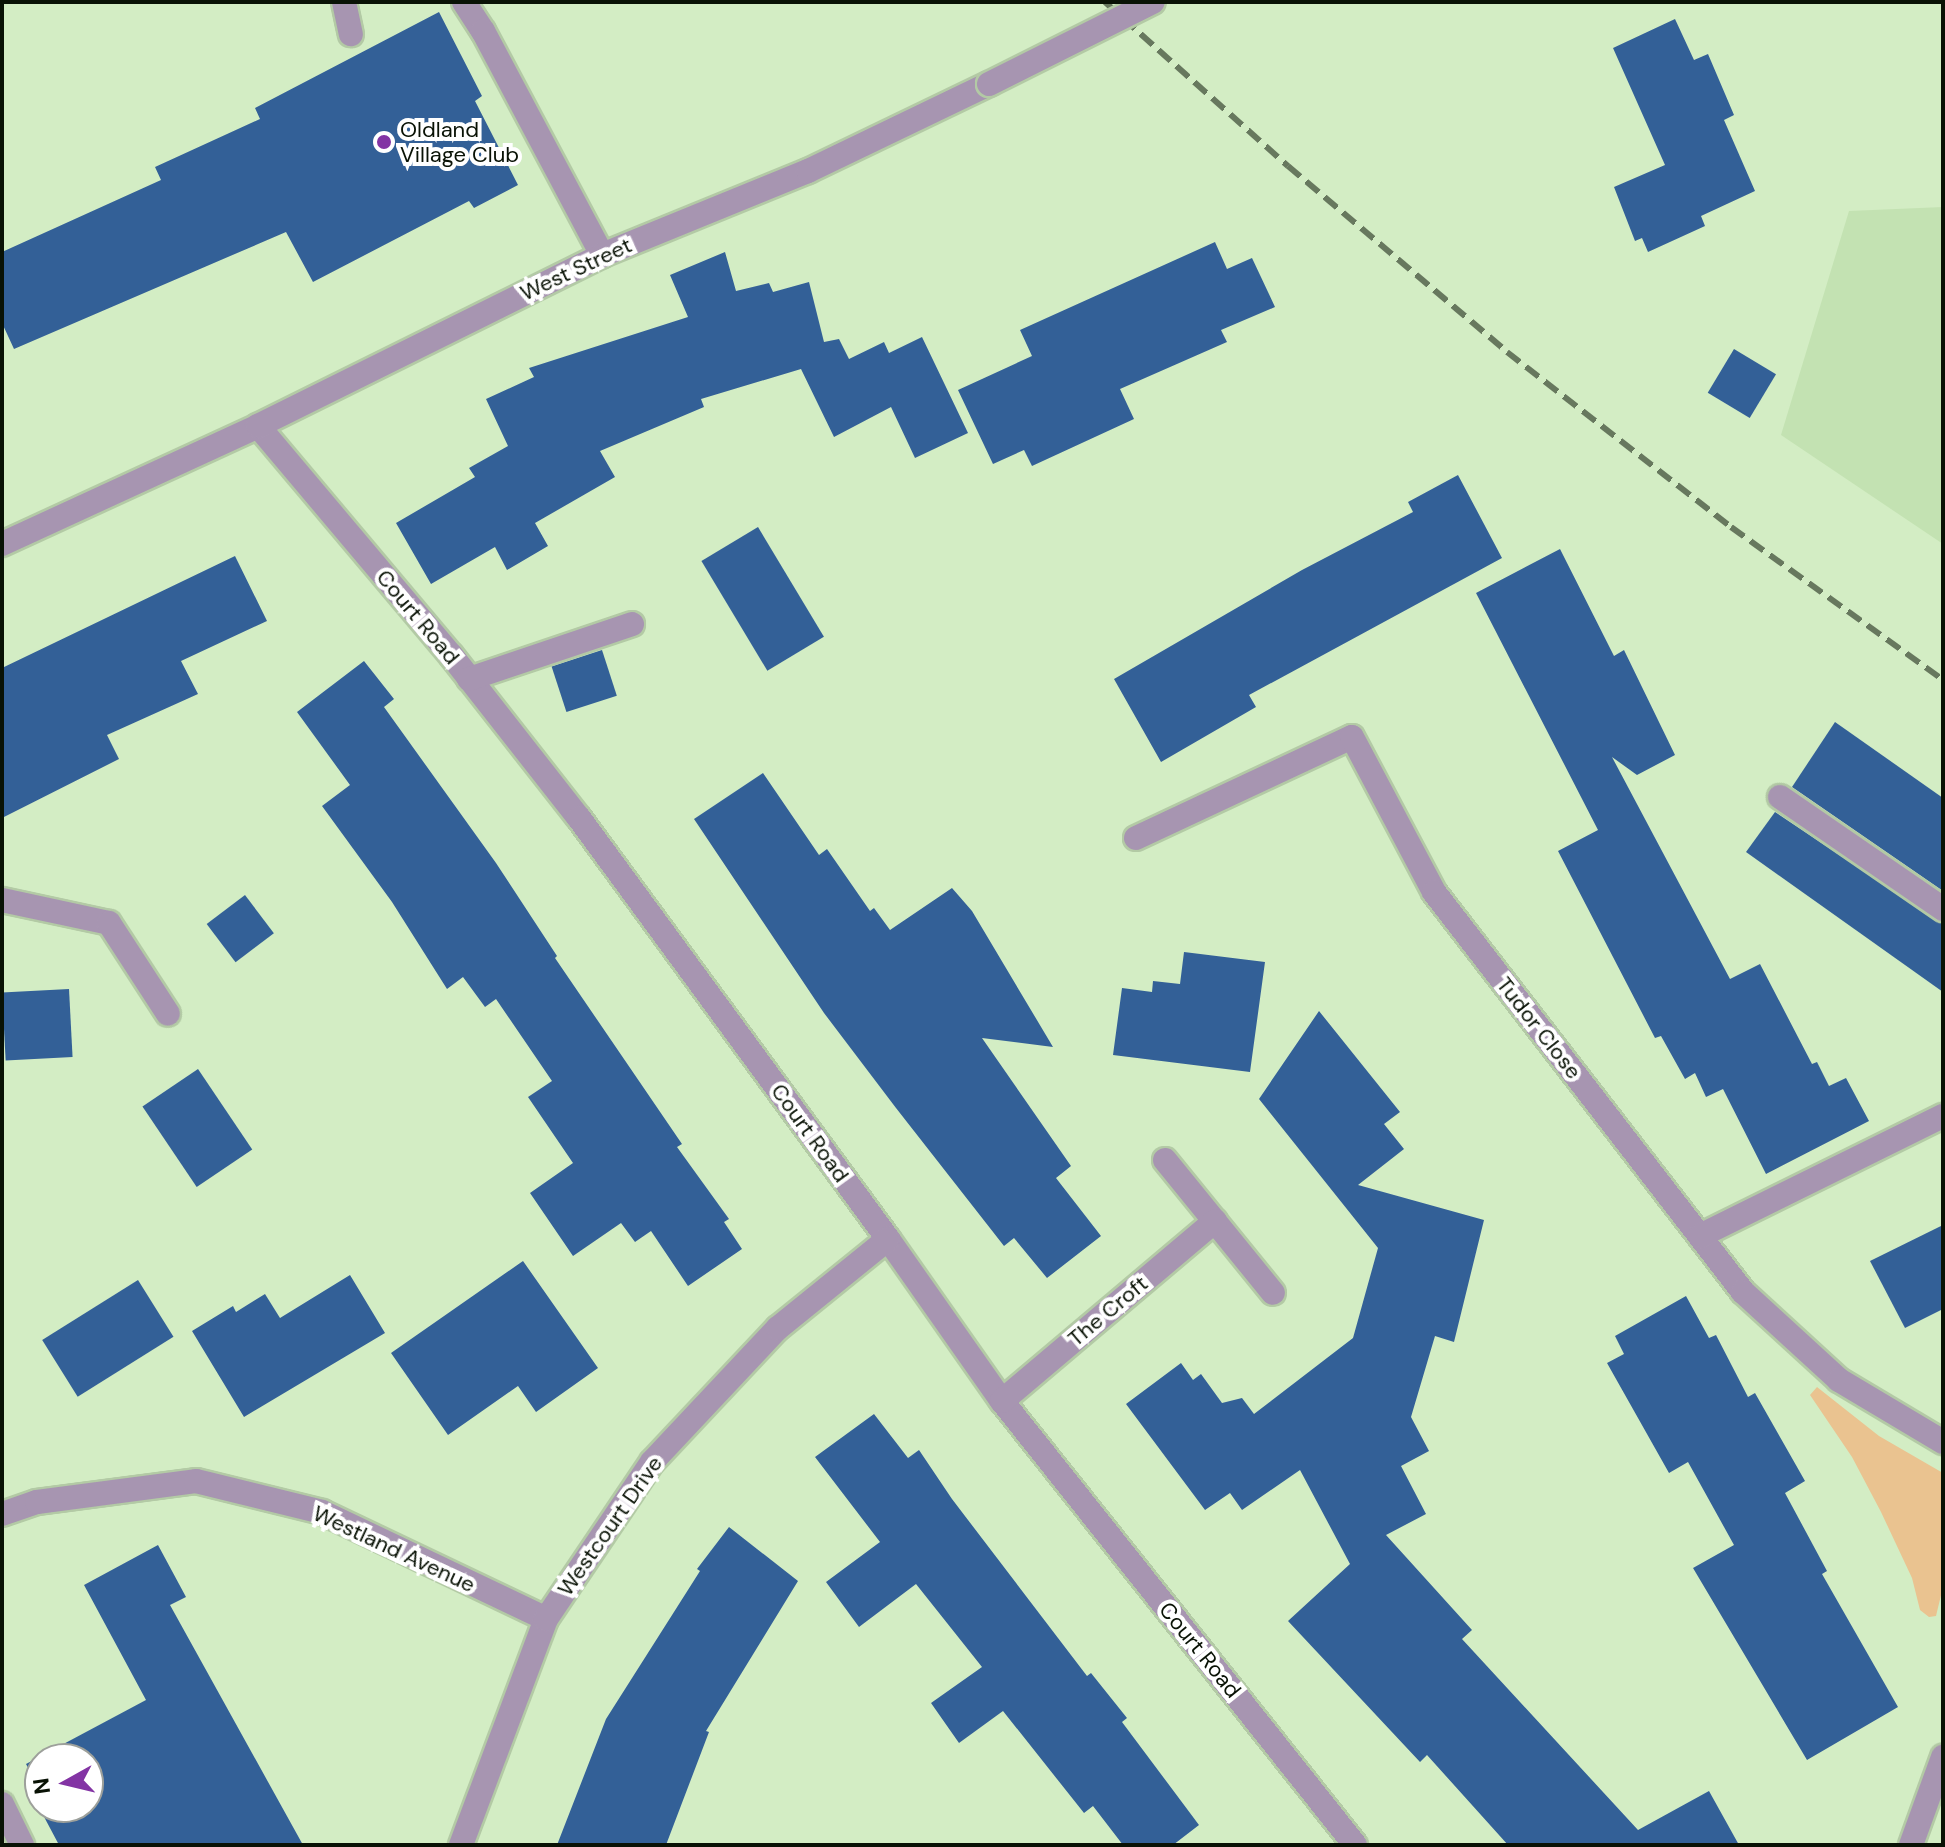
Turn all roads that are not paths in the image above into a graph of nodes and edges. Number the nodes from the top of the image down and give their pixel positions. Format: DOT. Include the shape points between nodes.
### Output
graph roads {
  1 [pos="344,2"];
  2 [pos="464,2"];
  3 [pos="1153,2"];
  4 [pos="351,34"];
  5 [pos="602,255"];
  6 [pos="258,426"];
  7 [pos="2,544"];
  8 [pos="632,624"];
  9 [pos="469,679"];
  10 [pos="1780,797"];
  11 [pos="1136,838"];
  12 [pos="2,900"];
  13 [pos="1943,909"];
  14 [pos="168,1014"];
  15 [pos="1943,1116"];
  16 [pos="1165,1160"];
  17 [pos="1215,1221"];
  18 [pos="1700,1236"];
  19 [pos="888,1239"];
  20 [pos="1273,1293"];
  21 [pos="1002,1401"];
  22 [pos="1943,1442"];
  23 [pos="2,1514"];
  24 [pos="546,1619"];
  25 [pos="1943,1757"];
  26 [pos="2,1804"];
  27 [pos="22,1845"];
  28 [pos="461,1845"];
  29 [pos="1355,1845"];
  30 [pos="1911,1845"];
  1 -- 4 [label="street"];
  2 -- 5 [label="street"];
  3 -- 5 [label="street, West Street, bridge" via="808,171"];
  5 -- 6 [label="street, West Street"];
  6 -- 7 [label="street, West Street"];
  6 -- 9 [label="street, Court Road"];
  8 -- 9 [label="street"];
  9 -- 19 [label="street, Court Road" via="579,818"];
  10 -- 13 [label="street"];
  11 -- 18 [label="street, Tudor Close" via="1352,737 1434,892"];
  12 -- 14 [label="street" via="109,923"];
  15 -- 18 [label="street"];
  16 -- 17 [label="street"];
  17 -- 20 [label="street"];
  17 -- 21 [label="street, The Croft"];
  18 -- 22 [label="street, Tudor Close" via="1743,1292 1839,1380"];
  19 -- 21 [label="street, Court Road"];
  19 -- 24 [label="street, Westcourt Drive" via="778,1328 652,1462"];
  21 -- 29 [label="street, Court Road"];
  23 -- 24 [label="street, Westland Avenue" via="37,1502 196,1481 322,1512"];
  24 -- 28 [label="street, Westcourt Drive"];
  25 -- 30 [label="street"];
  26 -- 27 [label="street"];
}
